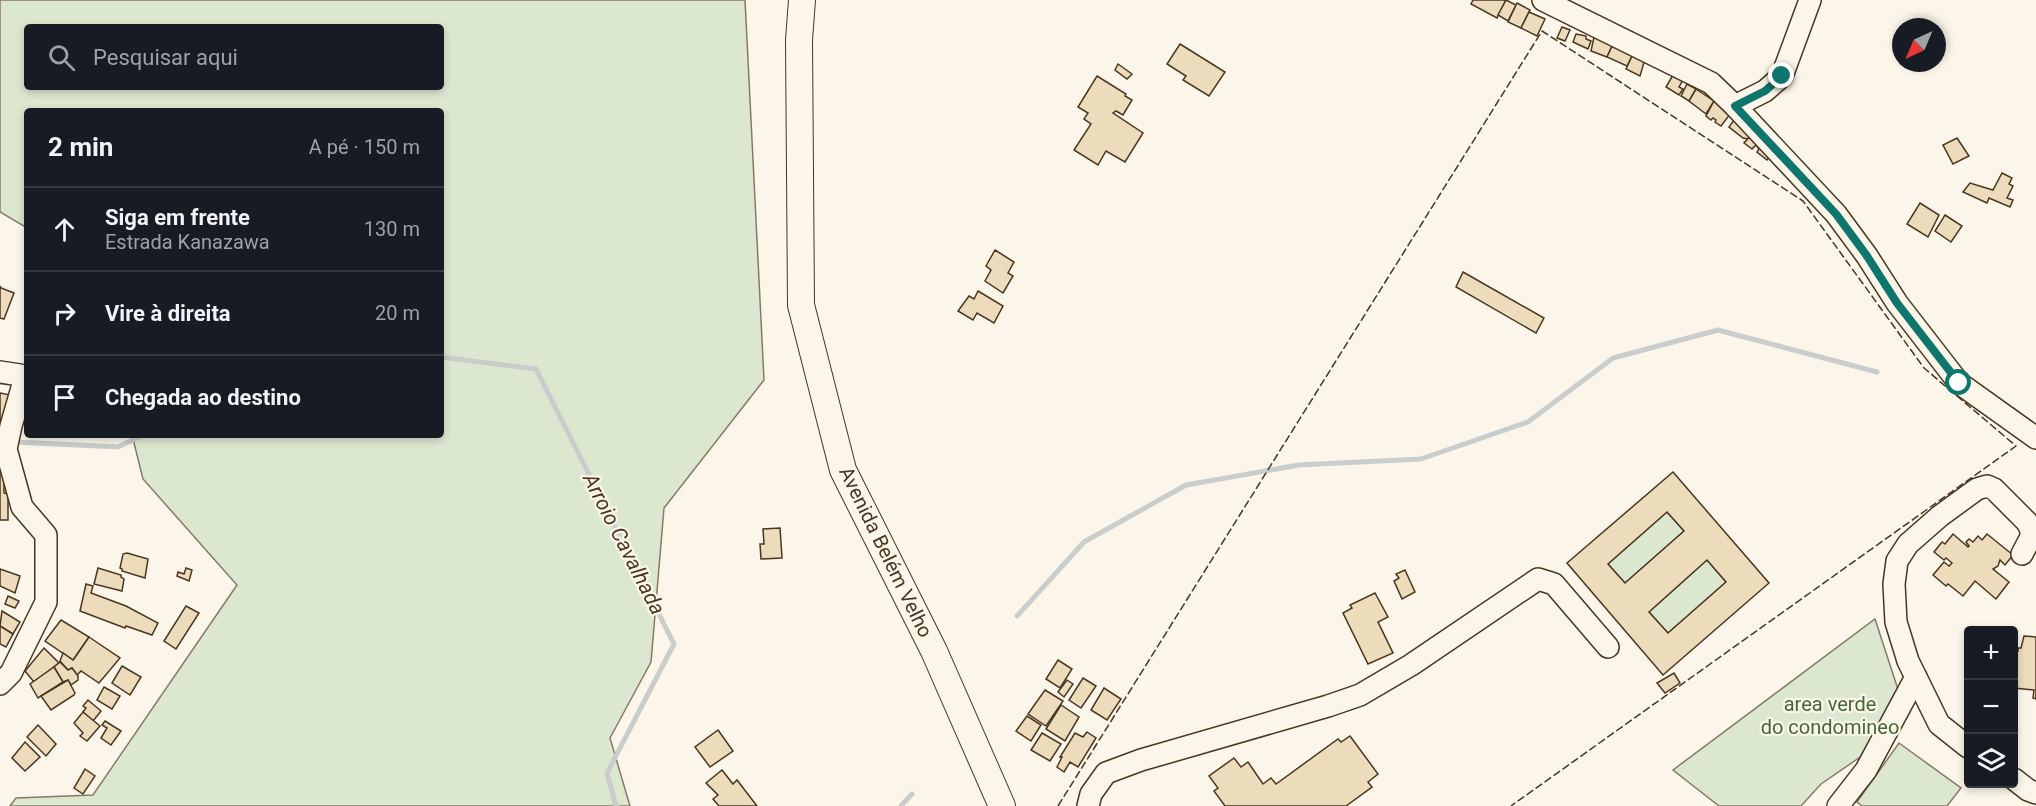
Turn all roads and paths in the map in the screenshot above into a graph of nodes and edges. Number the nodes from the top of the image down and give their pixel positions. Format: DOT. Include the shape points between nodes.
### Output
graph roads {
  1 [pos="802,0"];
  2 [pos="1543,0"];
  3 [pos="1810,0"];
  4 [pos="1735,106"];
  5 [pos="10,374"];
  6 [pos="2036,438"];
  7 [pos="2022,554"];
  8 [pos="1608,647"];
  9 [pos="1916,677"];
  10 [pos="0,684"];
  11 [pos="1964,744"];
  12 [pos="2018,783"];
  13 [pos="2036,793"];
  14 [pos="1002,806"];
  15 [pos="1088,806"];
  16 [pos="1838,806"];
  1 -- 14 [label="main road, Avenida Belém Velho" via="801,305 843,470 934,651"];
  2 -- 4 [label="street" via="1710,83"];
  3 -- 4 [label="street" via="1782,76 1765,91"];
  4 -- 6 [label="street" via="1836,214 1897,303 1959,383"];
  5 -- 10 [label="street" via="24,381 6,449 22,507 46,535 46,602 11,673"];
  7 -- 9 [label="street" via="2031,537 2027,522 1987,486 1940,516 1908,544 1897,561 1895,573 1896,621"];
  8 -- 15 [label="street" via="1554,584 1538,579 1395,675 1360,694 1106,772"];
  9 -- 11 [label="street" via="1939,724"];
  9 -- 16 [label="street" via="1866,770"];
  12 -- 13 [label="street"];
}
